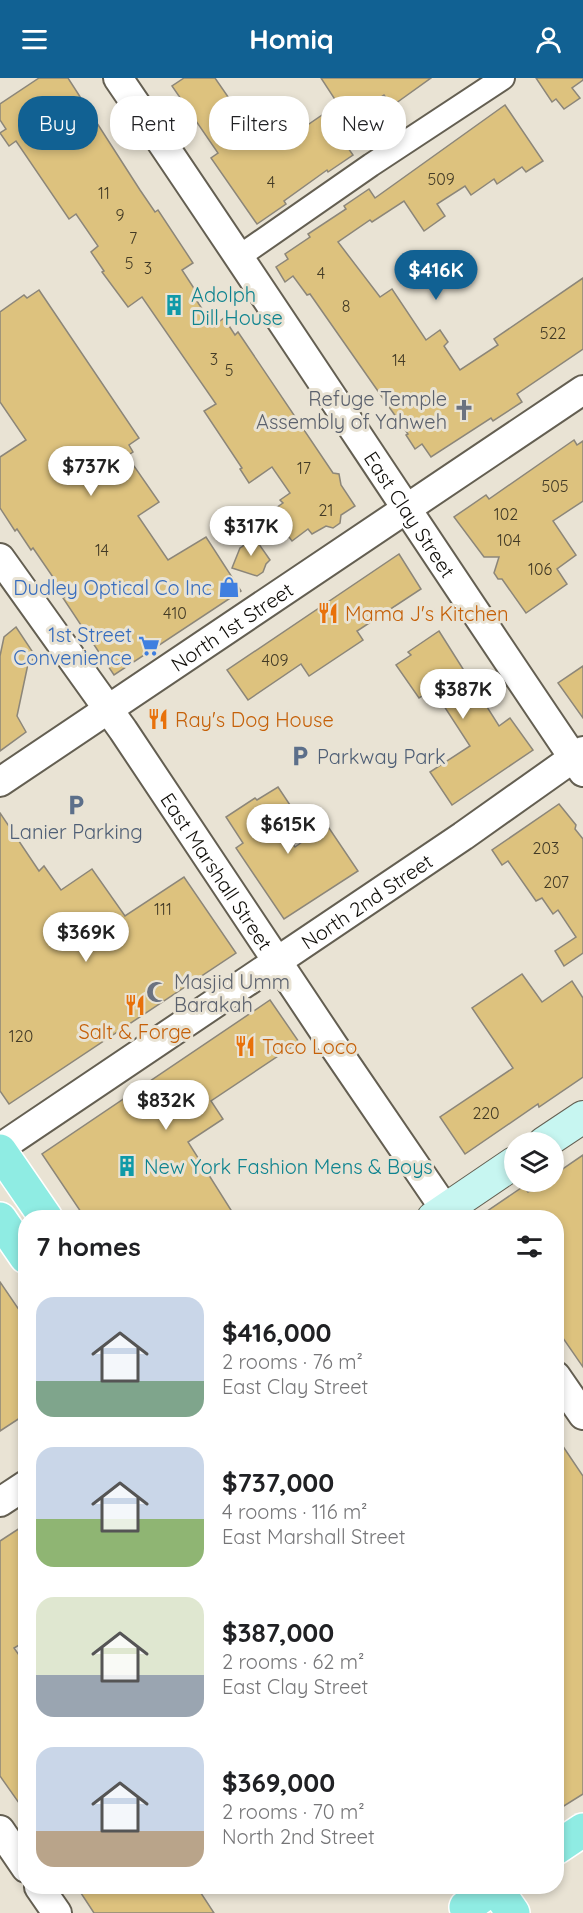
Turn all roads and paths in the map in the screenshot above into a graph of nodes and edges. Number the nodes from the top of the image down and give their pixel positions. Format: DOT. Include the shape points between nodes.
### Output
graph roads {
  1 [pos="118,78"];
  2 [pos="503,78"];
  3 [pos="240,256"];
  4 [pos="583,390"];
  5 [pos="406,510"];
  6 [pos="0,558"];
  7 [pos="108,709"];
  8 [pos="580,760"];
  9 [pos="0,782"];
  10 [pos="278,962"];
  11 [pos="583,1117"];
  12 [pos="560,1132"];
  13 [pos="0,1150"];
  14 [pos="504,1170"];
  15 [pos="41,1210"];
  16 [pos="440,1210"];
  17 [pos="450,1210"];
  18 [pos="0,1219"];
  19 [pos="18,1245"];
  20 [pos="564,1388"];
  21 [pos="583,1415"];
  22 [pos="18,1490"];
  23 [pos="0,1502"];
  24 [pos="583,1830"];
  25 [pos="564,1843"];
  26 [pos="44,1894"];
  27 [pos="482,1894"];
  28 [pos="500,1894"];
  29 [pos="462,1905"];
  30 [pos="57,1913"];
  31 [pos="513,1913"];
  1 -- 3 [label="street, East Clay Street"];
  2 -- 3 [label="street"];
  3 -- 5 [label="street, East Clay Street"];
  4 -- 5 [label="street, North 1st Street"];
  5 -- 7 [label="street, North 1st Street"];
  5 -- 8 [label="street, East Clay Street"];
  6 -- 7 [label="street, East Marshall Street"];
  7 -- 9 [label="street, North 1st Street"];
  7 -- 10 [label="street, East Marshall Street"];
  8 -- 10 [label="street, North 2nd Street"];
  10 -- 13 [label="street, North 2nd Street"];
  10 -- 16 [label="street, East Marshall Street"];
  11 -- 12 [label="main road"];
  13 -- 15 [label="main road"];
  14 -- 17 [label="main road"];
  18 -- 19 [label="main road"];
  20 -- 21 [label="street"];
  22 -- 23 [label="street"];
  24 -- 25 [label="main road"];
  26 -- 30 [label="street"];
  27 -- 29 [label="main road"];
  28 -- 31 [label="main road"];
}
